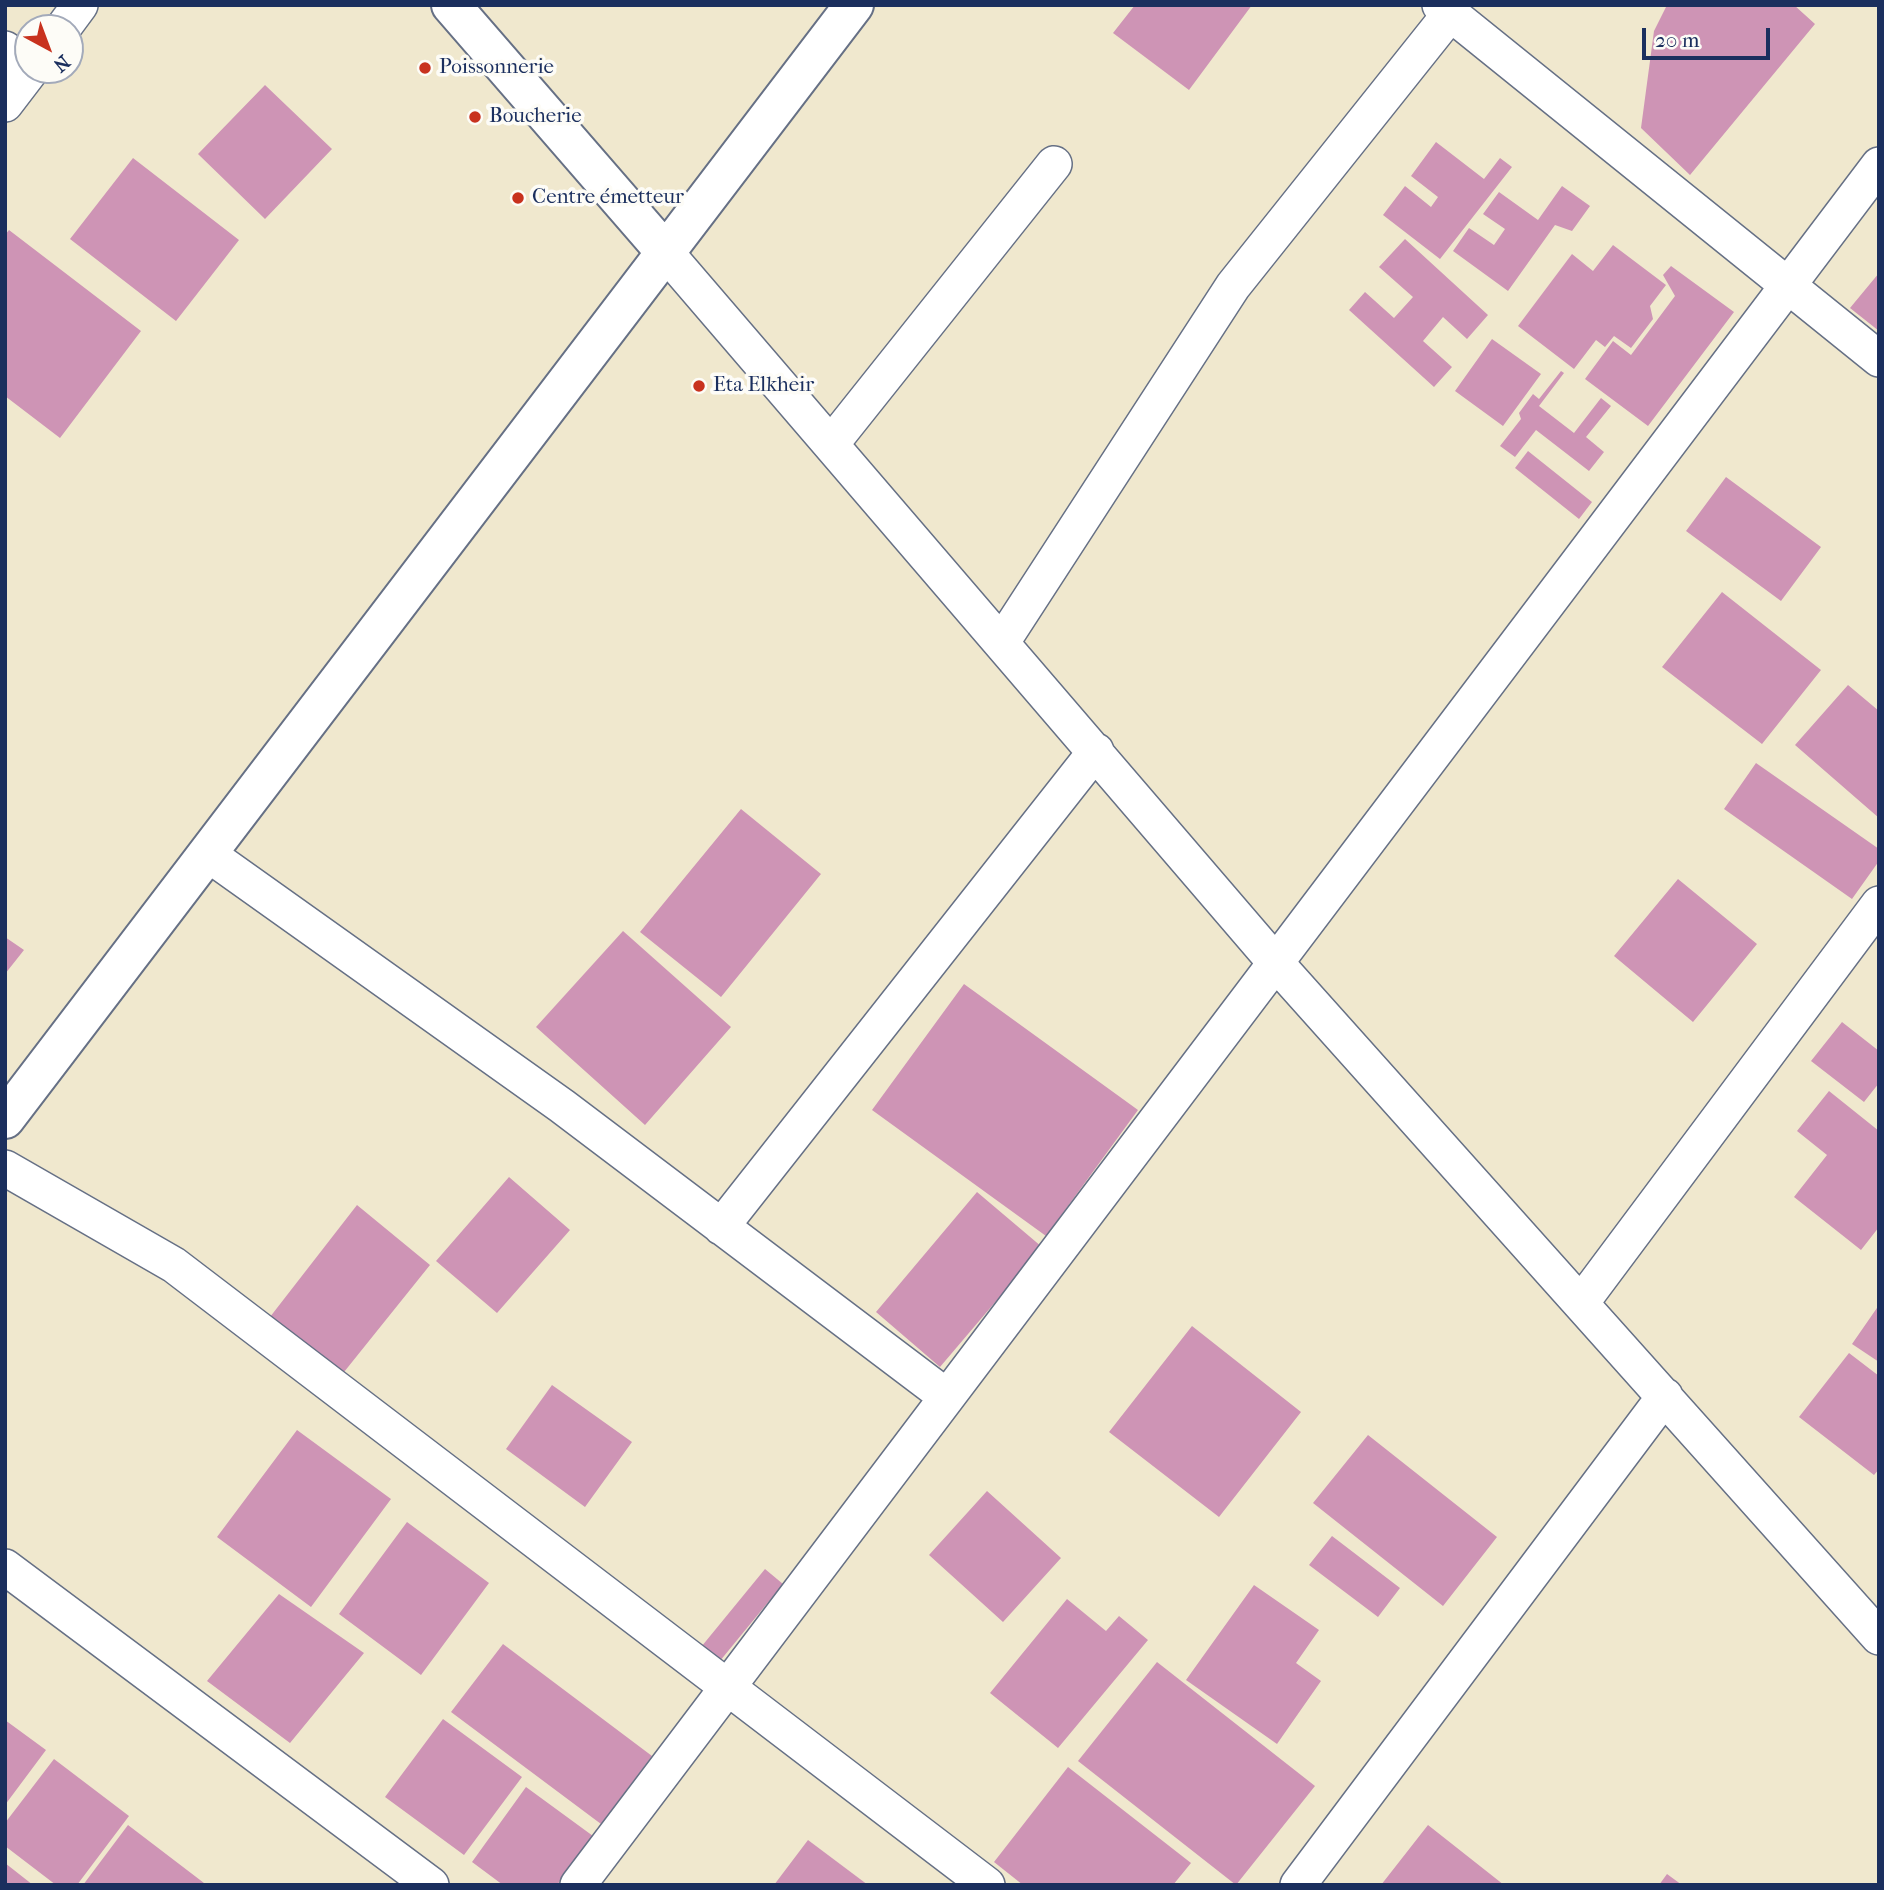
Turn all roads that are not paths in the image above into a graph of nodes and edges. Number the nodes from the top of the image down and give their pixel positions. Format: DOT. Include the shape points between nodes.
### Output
graph roads {
  1 [pos="451,5"];
  2 [pos="855,5"];
  3 [pos="1445,9"];
  4 [pos="18,84"];
  5 [pos="5,104"];
  6 [pos="1054,164"];
  7 [pos="1879,165"];
  8 [pos="667,254"];
  9 [pos="1788,284"];
  10 [pos="1879,359"];
  11 [pos="831,444"];
  12 [pos="1002,642"];
  13 [pos="1097,751"];
  14 [pos="208,854"];
  15 [pos="1879,904"];
  16 [pos="1275,962"];
  17 [pos="5,1119"];
  18 [pos="5,1168"];
  19 [pos="721,1227"];
  20 [pos="1581,1303"];
  21 [pos="1665,1396"];
  22 [pos="947,1397"];
  23 [pos="5,1567"];
  24 [pos="1875,1624"];
  25 [pos="726,1688"];
  26 [pos="431,1885"];
  27 [pos="578,1885"];
  28 [pos="986,1885"];
  29 [pos="1298,1885"];
  1 -- 8 [label="street"];
  2 -- 8 [label="street"];
  3 -- 9 [label="street"];
  3 -- 12 [label="street" via="1233,286"];
  4 -- 5 [label="street"];
  6 -- 11 [label="street"];
  7 -- 9 [label="street"];
  8 -- 11 [label="street"];
  8 -- 14 [label="street"];
  9 -- 10 [label="street"];
  9 -- 16 [label="street"];
  11 -- 12 [label="street"];
  12 -- 13 [label="street"];
  13 -- 16 [label="street"];
  13 -- 19 [label="street"];
  14 -- 17 [label="street"];
  14 -- 19 [label="street" via="562,1106"];
  15 -- 20 [label="street"];
  16 -- 20 [label="street"];
  16 -- 22 [label="street"];
  18 -- 25 [label="street" via="174,1265"];
  19 -- 22 [label="street"];
  20 -- 21 [label="street"];
  21 -- 24 [label="street"];
  21 -- 29 [label="street"];
  22 -- 25 [label="street"];
  23 -- 26 [label="street"];
  25 -- 27 [label="street"];
  25 -- 28 [label="street"];
}
